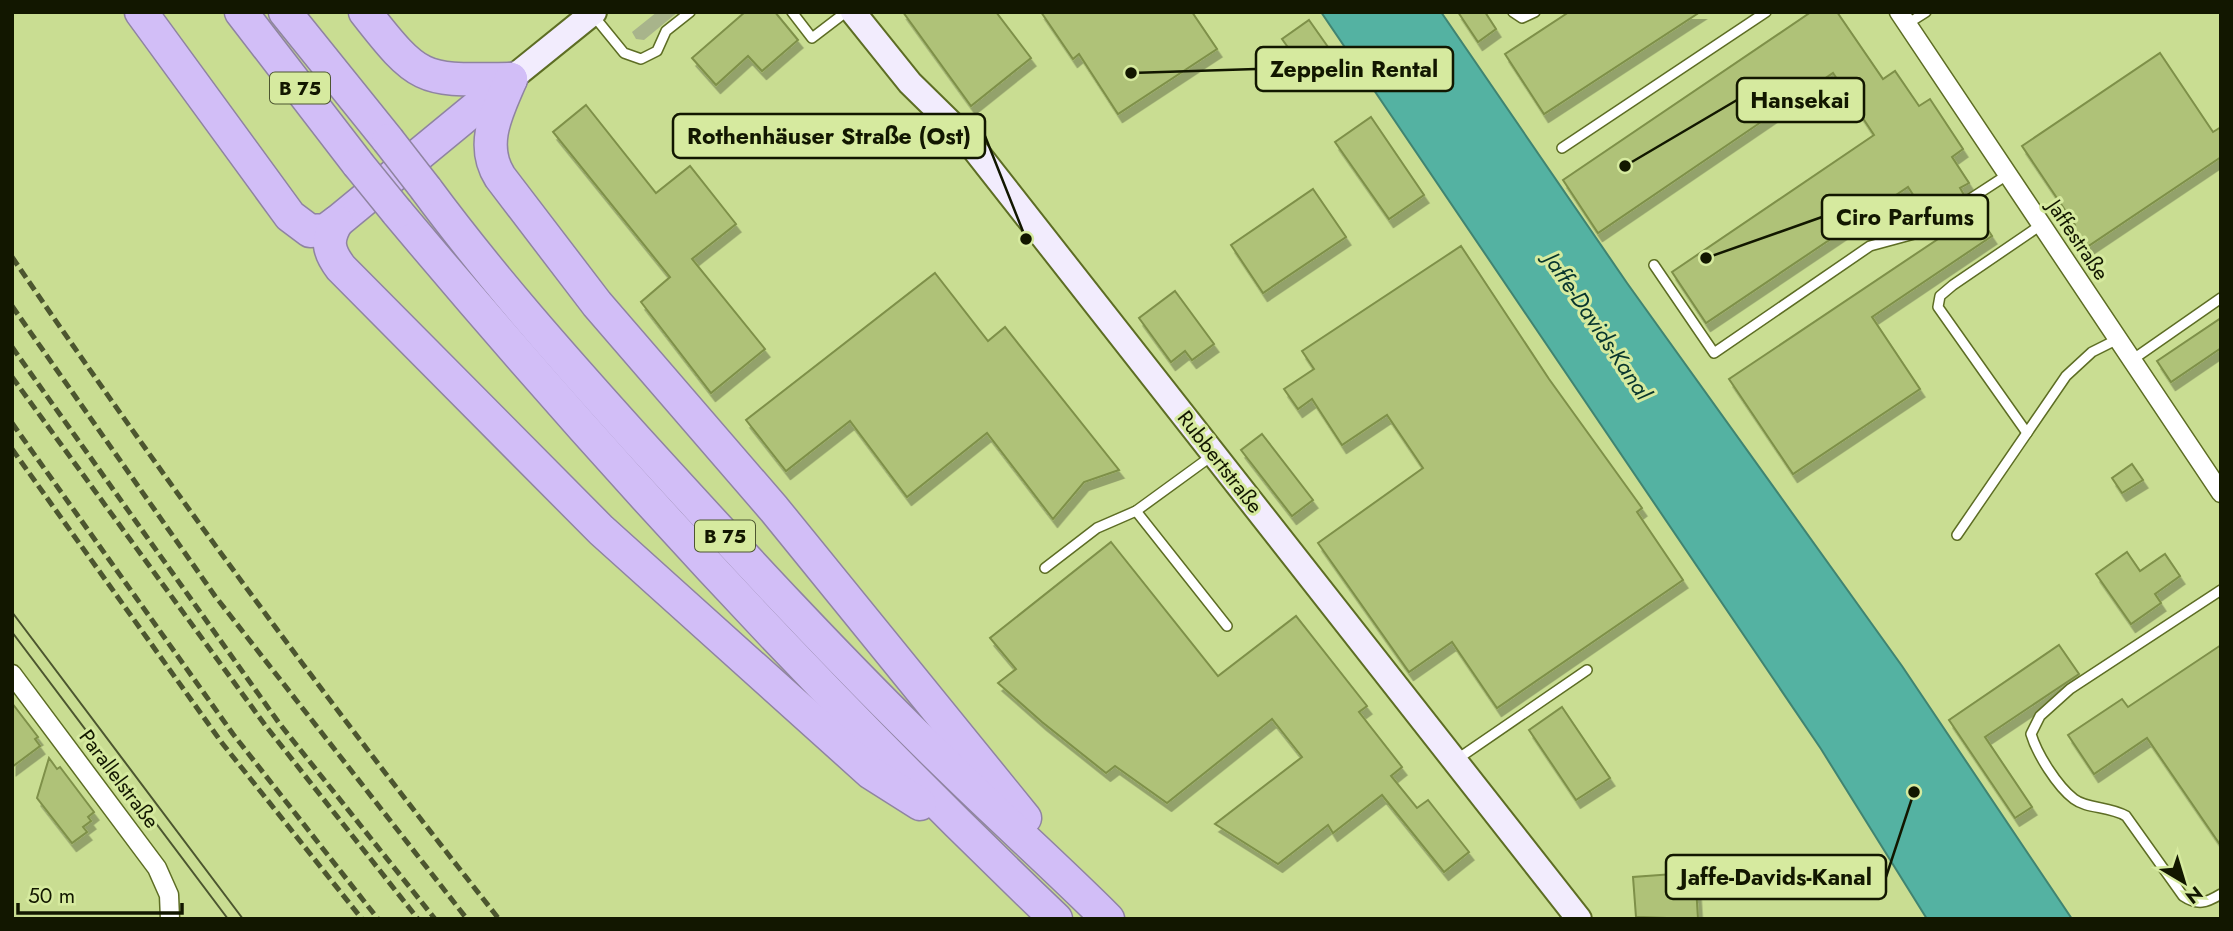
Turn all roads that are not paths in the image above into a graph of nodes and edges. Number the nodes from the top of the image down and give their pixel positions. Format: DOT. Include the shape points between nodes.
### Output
graph roads {
  1 [pos="141,12"];
  2 [pos="241,12"];
  3 [pos="285,12"];
  4 [pos="365,12"];
  5 [pos="690,12"];
  6 [pos="792,12"];
  7 [pos="846,12"];
  8 [pos="853,12"];
  9 [pos="1513,12"];
  10 [pos="1535,12"];
  11 [pos="1766,12"];
  12 [pos="1926,12"];
  13 [pos="593,13"];
  14 [pos="1903,18"];
  15 [pos="511,79"];
  16 [pos="1562,148"];
  17 [pos="2007,174"];
  18 [pos="337,222"];
  19 [pos="2041,225"];
  20 [pos="1654,265"];
  21 [pos="2221,298"];
  22 [pos="2118,340"];
  23 [pos="2132,360"];
  24 [pos="2027,433"];
  25 [pos="1214,454"];
  26 [pos="2221,493"];
  27 [pos="1136,511"];
  28 [pos="1956,535"];
  29 [pos="1045,568"];
  30 [pos="2220,593"];
  31 [pos="1227,626"];
  32 [pos="1587,670"];
  33 [pos="12,674"];
  34 [pos="1455,760"];
  35 [pos="968,835"];
  36 [pos="1048,860"];
  37 [pos="2221,894"];
  38 [pos="170,919"];
  39 [pos="1056,919"];
  40 [pos="1108,919"];
  41 [pos="1579,919"];
  1 -- 18 [label="highway" via="295,222 315,232"];
  2 -- 35 [label="highway, B 75, bridge" via="358,164 493,326 803,668"];
  3 -- 36 [label="highway, B 75, bridge" via="461,236 581,378 698,507 951,769"];
  4 -- 15 [label="highway" via="401,56 428,76"];
  5 -- 13 [label="lane" via="666,31 657,51 642,59 624,53"];
  6 -- 7 [label="lane" via="812,38"];
  8 -- 25 [label="street, Rubbertstraße" via="910,83 964,136"];
  9 -- 10 [label="lane" via="1522,18"];
  11 -- 16 [label="lane"];
  12 -- 14 [label="lane"];
  13 -- 15 [label="street"];
  14 -- 17 [label="street, Jaffestraße"];
  15 -- 18 [label="highway"];
  15 -- 36 [label="highway, B 75" via="491,128 491,158 500,177 597,304 983,762 1022,813"];
  17 -- 19 [label="street, Jaffestraße"];
  17 -- 20 [label="lane" via="1918,233 1870,246 1714,353"];
  18 -- 35 [label="highway" via="329,247 341,268 601,530 872,773"];
  19 -- 22 [label="street, Jaffestraße"];
  19 -- 24 [label="lane" via="1953,285 1940,296 1938,307"];
  21 -- 23 [label="lane"];
  22 -- 23 [label="street, Jaffestraße"];
  22 -- 24 [label="lane" via="2092,352 2066,376"];
  23 -- 26 [label="street, Jaffestraße"];
  24 -- 28 [label="lane"];
  25 -- 27 [label="lane"];
  25 -- 34 [label="street, Rubbertstraße"];
  27 -- 29 [label="lane" via="1104,524"];
  27 -- 31 [label="lane"];
  30 -- 37 [label="lane" via="2060,697 2040,716 2031,734 2037,754 2074,799 2126,816 2183,896 2193,903 2207,903"];
  32 -- 34 [label="lane"];
  33 -- 38 [label="street, Parallelstraße" via="157,868 169,895"];
  34 -- 41 [label="street, Rubbertstraße"];
  35 -- 39 [label="highway, B 75"];
  36 -- 40 [label="highway, B 75"];
}
